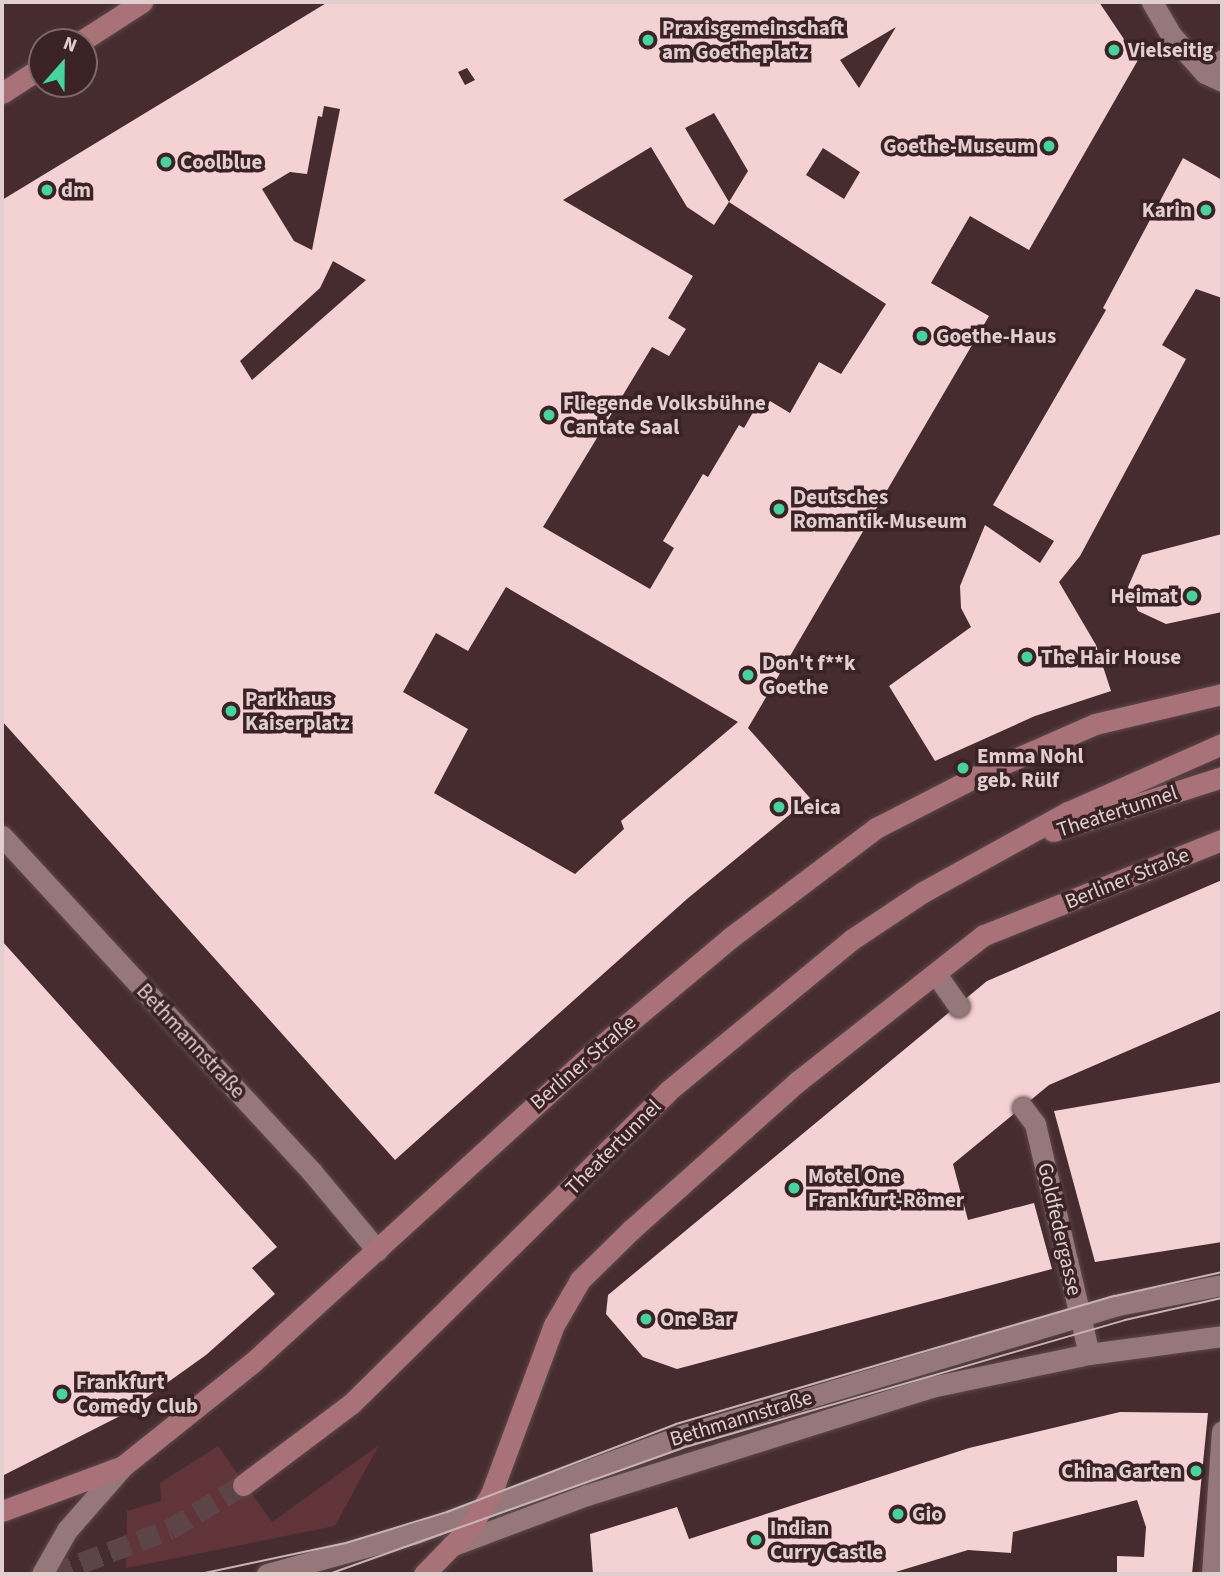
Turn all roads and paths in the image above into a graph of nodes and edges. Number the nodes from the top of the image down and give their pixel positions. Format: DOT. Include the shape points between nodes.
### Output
graph roads {
  1 [pos="142,2"];
  2 [pos="1152,2"];
  3 [pos="98,30"];
  4 [pos="1216,71"];
  5 [pos="28,76"];
  6 [pos="2,93"];
  7 [pos="1222,694"];
  8 [pos="1222,744"];
  9 [pos="1222,778"];
  10 [pos="2,836"];
  11 [pos="1222,840"];
  12 [pos="1011,845"];
  13 [pos="936,974"];
  14 [pos="958,1006"];
  15 [pos="1023,1108"];
  16 [pos="377,1250"];
  17 [pos="1222,1285"];
  18 [pos="1080,1317"];
  19 [pos="1222,1336"];
  20 [pos="1089,1354"];
  21 [pos="1222,1431"];
  22 [pos="123,1466"];
  23 [pos="243,1485"];
  24 [pos="482,1510"];
  25 [pos="2,1511"];
  26 [pos="451,1546"];
  27 [pos="42,1574"];
  28 [pos="267,1574"];
  29 [pos="424,1574"];
  30 [pos="1212,1574"];
  1 -- 3 [label="street"];
  2 -- 4 [label="street" via="1171,35"];
  5 -- 6 [label="street"];
  7 -- 16 [label="street, Berliner Straße" via="1095,724 876,828 823,864 698,964 525,1112"];
  8 -- 12 [label="street, Theatertunnel" via="1091,801"];
  9 -- 12 [label="street, Theatertunnel"];
  10 -- 16 [label="street, Bethmannstraße" via="312,1172"];
  11 -- 13 [label="street, Berliner Straße" via="984,935"];
  12 -- 23 [label="street, Theatertunnel" via="923,892 783,992 668,1091 351,1404"];
  13 -- 14 [label="street"];
  13 -- 24 [label="street, Berliner Straße" via="797,1082 580,1280 554,1325"];
  15 -- 18 [label="street, Goldfedergasse" via="1035,1124"];
  16 -- 22 [label="street, Berliner Straße" via="252,1363"];
  17 -- 18 [label="street, Bethmannstraße"];
  18 -- 20 [label="street, Goldfedergasse"];
  18 -- 24 [label="street, Bethmannstraße" via="671,1439"];
  19 -- 20 [label="street, Bethmannstraße"];
  20 -- 26 [label="street, Bethmannstraße" via="931,1387 600,1490"];
  21 -- 30 [label="street"];
  22 -- 25 [label="street"];
  22 -- 27 [label="street, Berliner Straße" via="67,1530"];
  24 -- 26 [label="street, Berliner Straße"];
  24 -- 28 [label="street, Bethmannstraße"];
  26 -- 29 [label="street, Berliner Straße"];
}
